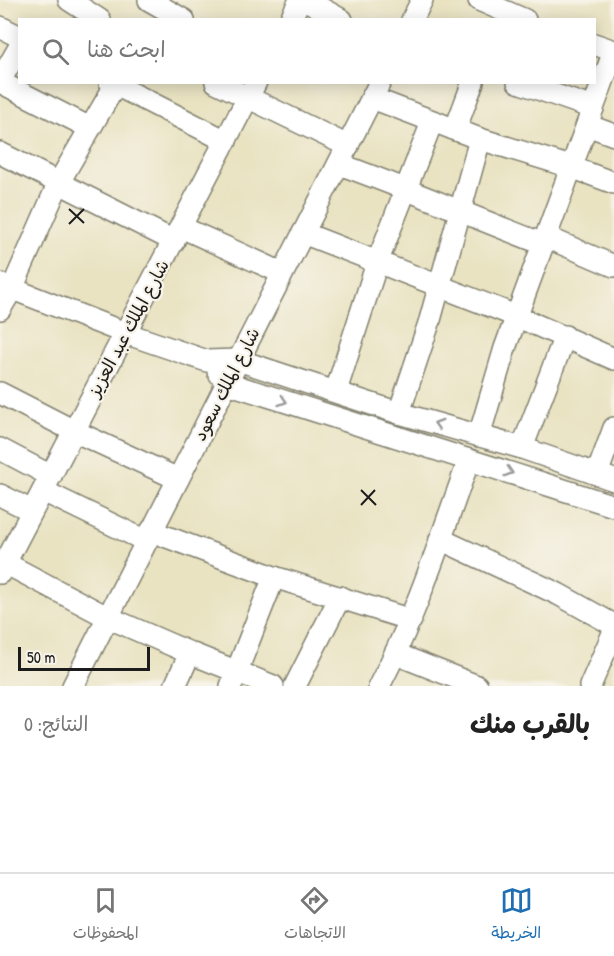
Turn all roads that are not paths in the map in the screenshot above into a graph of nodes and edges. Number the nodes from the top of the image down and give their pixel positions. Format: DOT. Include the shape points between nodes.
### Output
graph roads {
  1 [pos="69,0"];
  2 [pos="300,0"];
  3 [pos="306,0"];
  4 [pos="422,0"];
  5 [pos="479,0"];
  6 [pos="157,7"];
  7 [pos="505,11"];
  8 [pos="97,18"];
  9 [pos="180,18"];
  10 [pos="291,18"];
  11 [pos="338,18"];
  12 [pos="413,18"];
  13 [pos="521,18"];
  14 [pos="0,27"];
  15 [pos="18,36"];
  16 [pos="596,45"];
  17 [pos="18,50"];
  18 [pos="614,51"];
  19 [pos="0,82"];
  20 [pos="113,84"];
  21 [pos="116,84"];
  22 [pos="225,84"];
  23 [pos="472,84"];
  24 [pos="525,84"];
  25 [pos="372,88"];
  26 [pos="252,90"];
  27 [pos="598,106"];
  28 [pos="432,122"];
  29 [pos="90,128"];
  30 [pos="455,130"];
  31 [pos="614,135"];
  32 [pos="480,139"];
  33 [pos="226,141"];
  34 [pos="0,153"];
  35 [pos="344,155"];
  36 [pos="571,167"];
  37 [pos="59,182"];
  38 [pos="614,183"];
  39 [pos="406,188"];
  40 [pos="459,212"];
  41 [pos="303,233"];
  42 [pos="178,234"];
  43 [pos="545,240"];
  44 [pos="377,263"];
  45 [pos="614,266"];
  46 [pos="282,273"];
  47 [pos="439,285"];
  48 [pos="6,286"];
  49 [pos="0,309"];
  50 [pos="516,316"];
  51 [pos="124,333"];
  52 [pos="565,336"];
  53 [pos="614,358"];
  54 [pos="238,360"];
  55 [pos="207,361"];
  56 [pos="227,383"];
  57 [pos="336,392"];
  58 [pos="0,393"];
  59 [pos="399,413"];
  60 [pos="614,428"];
  61 [pos="74,431"];
  62 [pos="479,436"];
  63 [pos="522,448"];
  64 [pos="0,449"];
  65 [pos="469,460"];
  66 [pos="605,477"];
  67 [pos="177,479"];
  68 [pos="47,483"];
  69 [pos="0,495"];
  70 [pos="614,506"];
  71 [pos="32,511"];
  72 [pos="149,536"];
  73 [pos="440,539"];
  74 [pos="4,559"];
  75 [pos="274,577"];
  76 [pos="340,597"];
  77 [pos="107,617"];
  78 [pos="411,620"];
  79 [pos="614,625"];
  80 [pos="614,630"];
  81 [pos="190,653"];
  82 [pos="396,654"];
  83 [pos="234,679"];
  84 [pos="73,686"];
  85 [pos="175,686"];
  86 [pos="273,686"];
  87 [pos="295,686"];
  88 [pos="379,686"];
  89 [pos="477,686"];
  90 [pos="590,686"];
  1 -- 8 [label="street"];
  2 -- 10 [label="street"];
  3 -- 11 [label="street"];
  4 -- 12 [label="street"];
  5 -- 7 [label="street"];
  6 -- 9 [label="street"];
  7 -- 13 [label="street"];
  14 -- 15 [label="street"];
  16 -- 18 [label="street"];
  17 -- 19 [label="street"];
  18 -- 27 [label="street"];
  19 -- 29 [label="street"];
  20 -- 29 [label="street"];
  21 -- 33 [label="street"];
  22 -- 26 [label="street"];
  23 -- 30 [label="street"];
  24 -- 27 [label="street"];
  25 -- 28 [label="street"];
  25 -- 35 [label="street, شارع الملك سعود"];
  26 -- 33 [label="street, شارع الملك عبد العزيز"];
  26 -- 35 [label="street"];
  27 -- 31 [label="street"];
  27 -- 36 [label="street"];
  28 -- 30 [label="street"];
  28 -- 39 [label="street"];
  29 -- 37 [label="street"];
  30 -- 32 [label="street"];
  32 -- 36 [label="street"];
  32 -- 40 [label="street"];
  33 -- 42 [label="street, شارع الملك عبد العزيز"];
  34 -- 37 [label="street"];
  35 -- 39 [label="street"];
  35 -- 41 [label="street, شارع الملك سعود"];
  36 -- 38 [label="street"];
  36 -- 43 [label="street"];
  37 -- 42 [label="street"];
  37 -- 48 [label="street"];
  39 -- 40 [label="street"];
  39 -- 44 [label="street"];
  40 -- 43 [label="street"];
  40 -- 47 [label="street"];
  41 -- 44 [label="street"];
  41 -- 46 [label="street, شارع الملك سعود"];
  42 -- 46 [label="street"];
  42 -- 51 [label="street, شارع الملك عبد العزيز"];
  43 -- 45 [label="street"];
  43 -- 50 [label="street"];
  44 -- 47 [label="street"];
  44 -- 57 [label="street"];
  46 -- 54 [label="street, شارع الملك سعود"];
  47 -- 50 [label="street"];
  47 -- 59 [label="street"];
  48 -- 49 [label="street"];
  48 -- 51 [label="street"];
  50 -- 52 [label="street"];
  50 -- 62 [label="street"];
  51 -- 55 [label="street"];
  51 -- 61 [label="street, شارع الملك عبد العزيز"];
  52 -- 53 [label="street"];
  52 -- 63 [label="street"];
  54 -- 55 [label="street"];
  54 -- 56 [label="street, شارع الملك سعود"];
  54 -- 57 [label="street"];
  55 -- 56 [label="street"];
  56 -- 65 [label="street, one-way"];
  56 -- 67 [label="street, شارع الملك سعود"];
  57 -- 59 [label="street"];
  58 -- 61 [label="street"];
  62 -- 59 [label="street, one-way"];
  60 -- 66 [label="street"];
  61 -- 67 [label="street"];
  61 -- 68 [label="street, شارع الملك عبد العزيز"];
  62 -- 63 [label="street"];
  63 -- 66 [label="street"];
  64 -- 68 [label="street"];
  65 -- 70 [label="street, one-way"];
  65 -- 73 [label="street"];
  67 -- 72 [label="street, شارع الملك سعود"];
  68 -- 71 [label="street, شارع الملك عبد العزيز"];
  68 -- 72 [label="street"];
  69 -- 71 [label="street"];
  71 -- 74 [label="street, شارع الملك عبد العزيز"];
  72 -- 75 [label="street"];
  72 -- 77 [label="street, شارع الملك سعود"];
  73 -- 78 [label="street"];
  73 -- 79 [label="street"];
  74 -- 77 [label="street"];
  75 -- 76 [label="street"];
  75 -- 83 [label="street"];
  76 -- 78 [label="street"];
  76 -- 87 [label="street"];
  77 -- 81 [label="street"];
  77 -- 84 [label="street, شارع الملك سعود"];
  78 -- 82 [label="street"];
  80 -- 90 [label="street"];
  81 -- 83 [label="street"];
  81 -- 85 [label="street"];
  82 -- 88 [label="street"];
  82 -- 89 [label="street"];
  83 -- 86 [label="street"];
}
